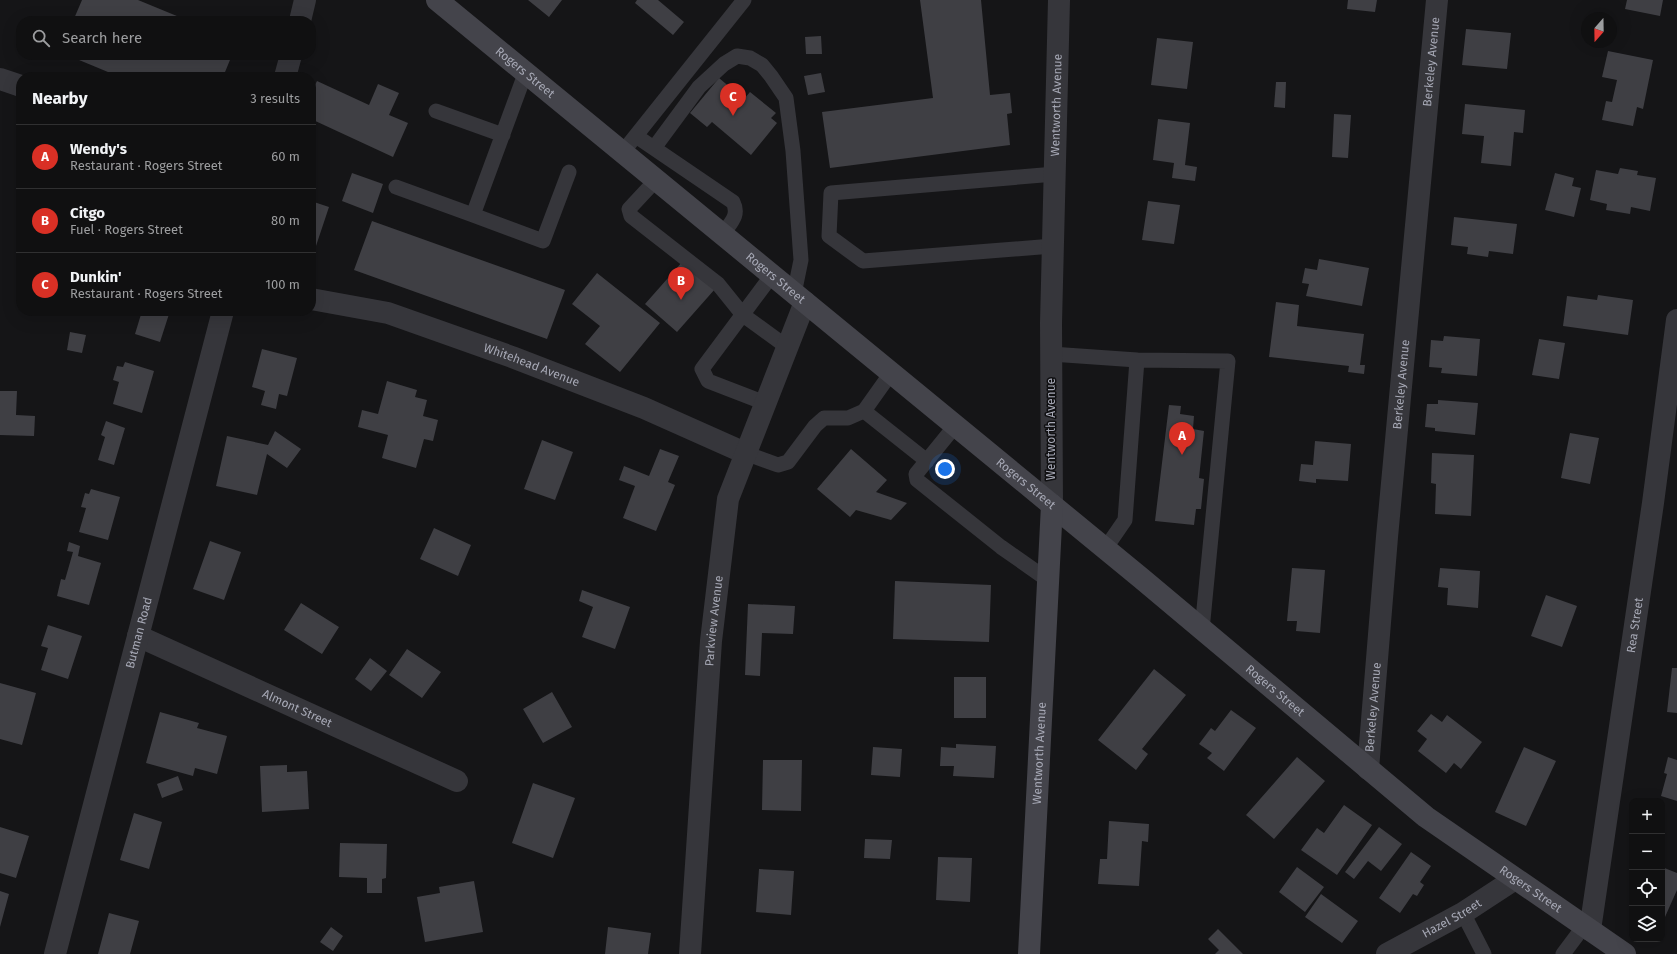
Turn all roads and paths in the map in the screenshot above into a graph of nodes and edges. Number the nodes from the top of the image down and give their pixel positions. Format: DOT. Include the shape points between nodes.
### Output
graph roads {
  1 [pos="305,0"];
  2 [pos="437,0"];
  3 [pos="744,0"];
  4 [pos="1059,0"];
  5 [pos="1437,0"];
  6 [pos="301,16"];
  7 [pos="290,60"];
  8 [pos="286,72"];
  9 [pos="525,74"];
  10 [pos="0,79"];
  11 [pos="16,84"];
  12 [pos="436,111"];
  13 [pos="502,135"];
  14 [pos="636,136"];
  15 [pos="654,148"];
  16 [pos="622,153"];
  17 [pos="569,172"];
  18 [pos="1055,174"];
  19 [pos="656,180"];
  20 [pos="396,187"];
  21 [pos="473,215"];
  22 [pos="722,235"];
  23 [pos="1053,246"];
  24 [pos="772,275"];
  25 [pos="800,298"];
  26 [pos="316,300"];
  27 [pos="743,315"];
  28 [pos="223,316"];
  29 [pos="1677,320"];
  30 [pos="787,347"];
  31 [pos="1051,354"];
  32 [pos="1137,360"];
  33 [pos="891,373"];
  34 [pos="765,403"];
  35 [pos="864,411"];
  36 [pos="955,426"];
  37 [pos="745,453"];
  38 [pos="927,461"];
  39 [pos="1052,505"];
  40 [pos="1105,549"];
  41 [pos="1048,580"];
  42 [pos="1202,630"];
  43 [pos="138,636"];
  44 [pos="1368,769"];
  45 [pos="457,780"];
  46 [pos="1515,879"];
  47 [pos="1463,913"];
  48 [pos="1587,928"];
  49 [pos="1482,950"];
  50 [pos="55,954"];
  51 [pos="690,954"];
  52 [pos="1029,954"];
  53 [pos="1387,954"];
  54 [pos="1563,954"];
  55 [pos="1625,954"];
  1 -- 6 [label="street"];
  2 -- 9 [label="main road, Rogers Street"];
  3 -- 14 [label="lane"];
  4 -- 18 [label="street, Wentworth Avenue"];
  5 -- 44 [label="street, Berkeley Avenue"];
  7 -- 8 [label="street"];
  9 -- 13 [label="lane"];
  9 -- 16 [label="main road, Rogers Street"];
  10 -- 11 [label="street"];
  12 -- 13 [label="lane"];
  13 -- 21 [label="lane"];
  14 -- 15 [label="lane"];
  14 -- 16 [label="lane"];
  15 -- 22 [label="lane" via="733,202 736,215"];
  15 -- 25 [label="lane" via="699,87 724,64 737,56 750,58 762,65 786,98 793,151 801,260"];
  16 -- 19 [label="main road, Rogers Street"];
  17 -- 21 [label="lane" via="544,241"];
  18 -- 23 [label="street, Wentworth Avenue"];
  18 -- 23 [label="lane" via="831,193 830,236 863,261"];
  19 -- 22 [label="main road, Rogers Street"];
  19 -- 27 [label="lane" via="629,209 631,216 718,284"];
  20 -- 21 [label="lane"];
  22 -- 24 [label="main road, Rogers Street"];
  23 -- 31 [label="street, Wentworth Avenue"];
  24 -- 25 [label="main road, Rogers Street"];
  24 -- 27 [label="lane"];
  25 -- 30 [label="street, Parkview Avenue"];
  25 -- 33 [label="main road, Rogers Street"];
  26 -- 37 [label="street, Whitehead Avenue" via="388,313 512,357 644,408"];
  27 -- 30 [label="lane"];
  27 -- 34 [label="lane" via="702,369 708,381"];
  28 -- 43 [label="street, Butman Road"];
  29 -- 48 [label="street, Rea Street" via="1653,503"];
  30 -- 34 [label="street, Parkview Avenue"];
  31 -- 32 [label="lane"];
  31 -- 39 [label="street, Wentworth Avenue"];
  32 -- 40 [label="lane" via="1125,520"];
  32 -- 42 [label="lane" via="1228,361"];
  33 -- 35 [label="lane"];
  33 -- 36 [label="main road, Rogers Street"];
  34 -- 37 [label="street, Parkview Avenue"];
  35 -- 37 [label="lane" via="848,418 824,418 788,462 778,465"];
  35 -- 38 [label="lane"];
  36 -- 38 [label="lane"];
  36 -- 39 [label="main road, Rogers Street"];
  37 -- 51 [label="street, Parkview Avenue" via="728,499 711,641"];
  38 -- 41 [label="lane" via="916,474 916,480 1001,547"];
  39 -- 40 [label="main road, Rogers Street"];
  39 -- 41 [label="main road, Wentworth Avenue"];
  40 -- 42 [label="main road, Rogers Street"];
  41 -- 52 [label="main road, Wentworth Avenue"];
  42 -- 44 [label="main road, Rogers Street"];
  43 -- 45 [label="street, Almont Street"];
  43 -- 50 [label="street, Butman Road"];
  44 -- 46 [label="main road, Rogers Street" via="1426,817"];
  46 -- 47 [label="street, Hazel Street"];
  46 -- 48 [label="main road, Rogers Street"];
  47 -- 49 [label="lane"];
  47 -- 53 [label="street, Hazel Street"];
  48 -- 54 [label="lane"];
  48 -- 55 [label="main road, Rogers Street"];
}
